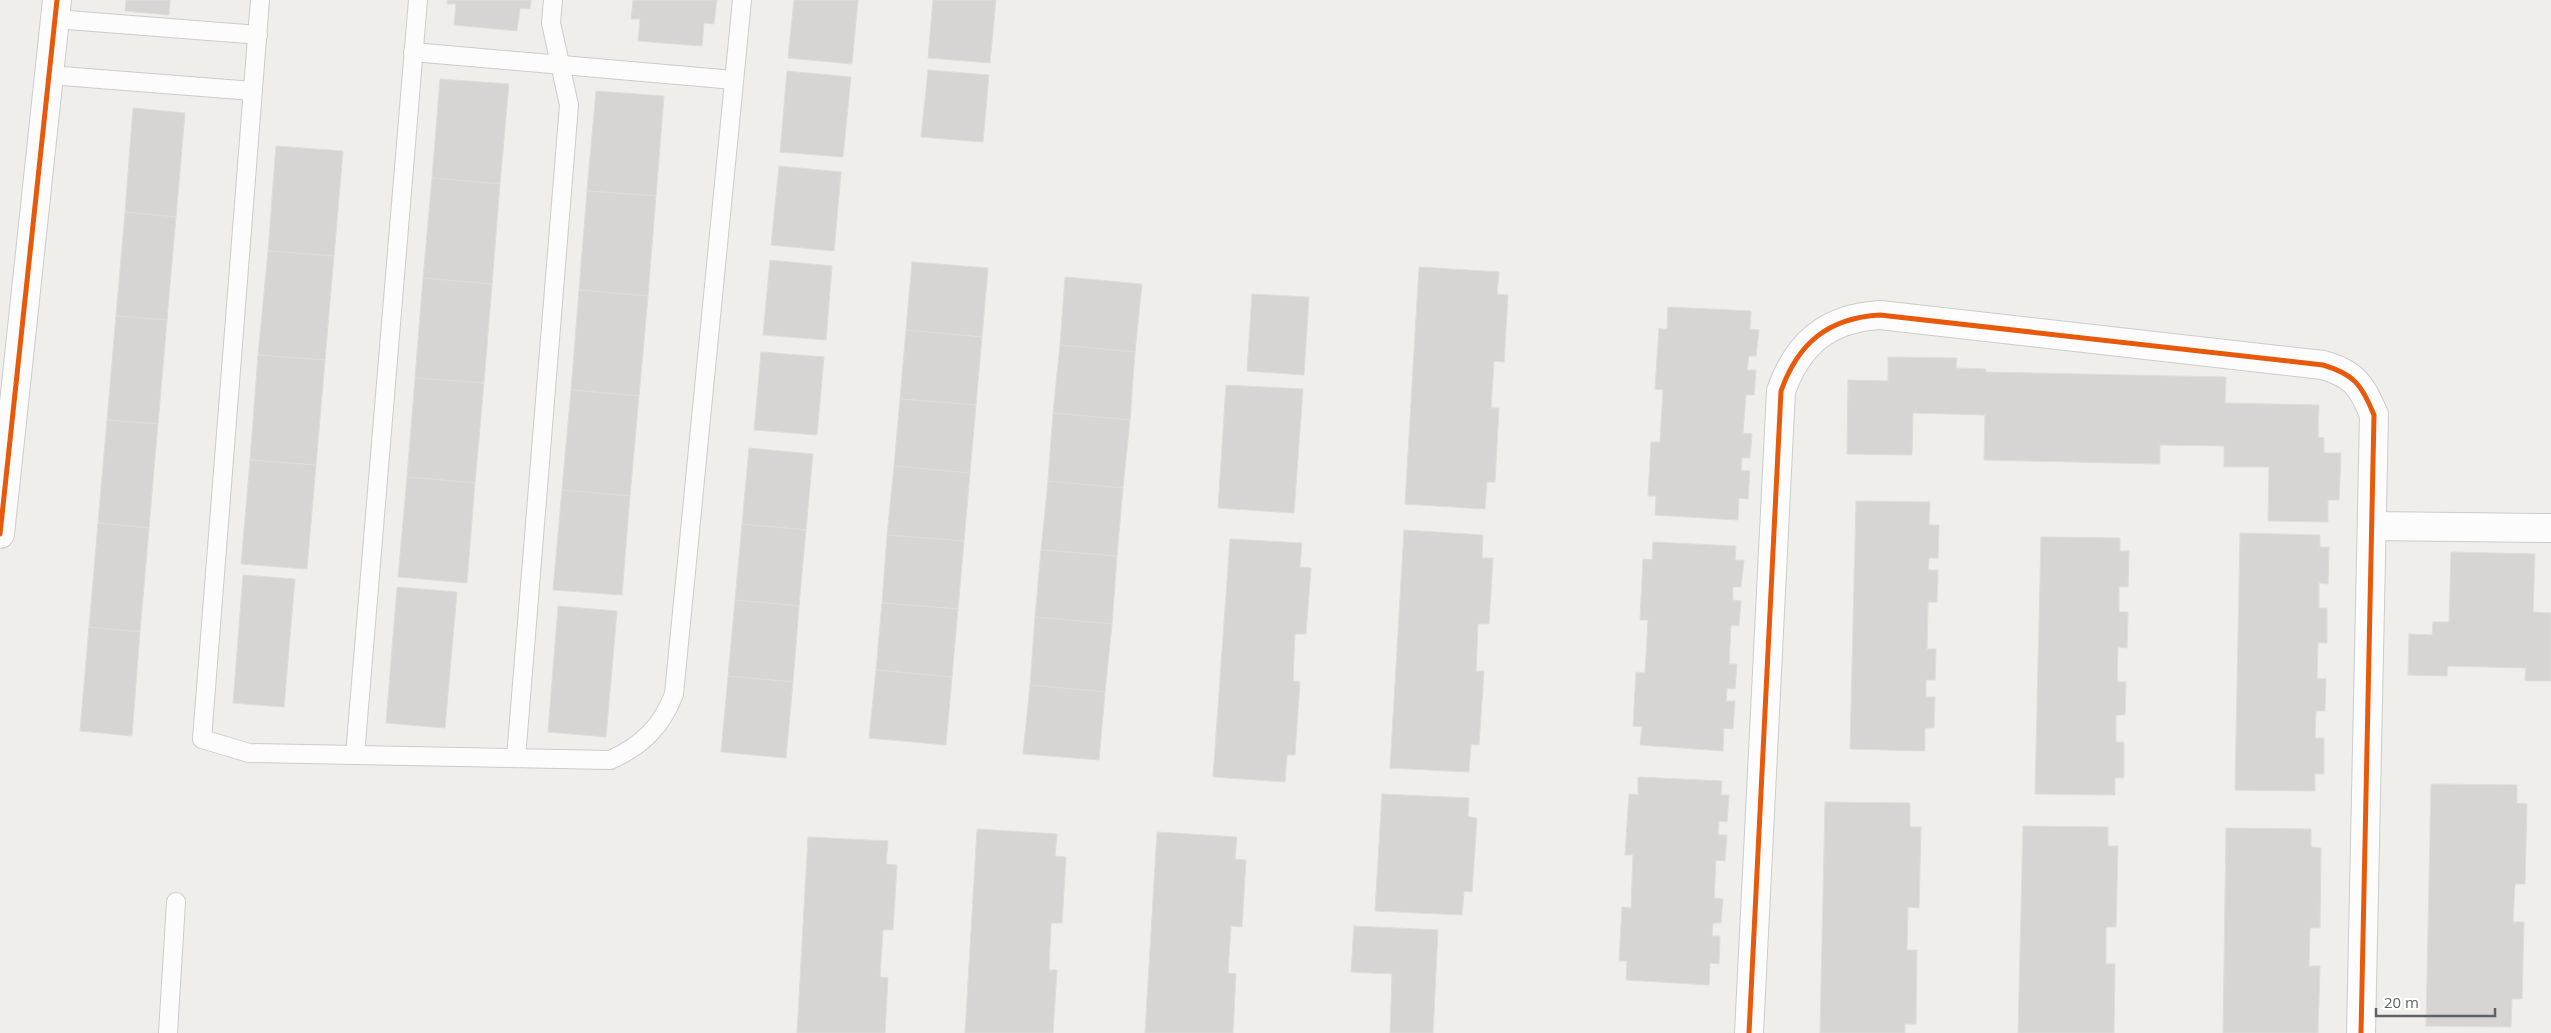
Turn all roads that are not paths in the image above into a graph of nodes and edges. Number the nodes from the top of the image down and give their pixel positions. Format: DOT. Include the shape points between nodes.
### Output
graph roads {
  1 [pos="260,0"];
  2 [pos="418,0"];
  3 [pos="553,0"];
  4 [pos="742,0"];
  5 [pos="56,10"];
  6 [pos="258,35"];
  7 [pos="414,52"];
  8 [pos="560,65"];
  9 [pos="49,75"];
  10 [pos="734,80"];
  11 [pos="253,91"];
  12 [pos="2372,526"];
  13 [pos="2551,528"];
  14 [pos="0,534"];
  15 [pos="355,755"];
  16 [pos="516,758"];
  17 [pos="176,902"];
  18 [pos="168,1033"];
  19 [pos="1749,1033"];
  20 [pos="2361,1033"];
  1 -- 6 [label="lane"];
  2 -- 7 [label="lane"];
  3 -- 8 [label="lane" via="551,23"];
  4 -- 10 [label="lane"];
  5 -- 6 [label="lane"];
  5 -- 9 [label="street"];
  6 -- 11 [label="lane"];
  7 -- 8 [label="lane"];
  7 -- 15 [label="lane"];
  8 -- 10 [label="lane"];
  8 -- 16 [label="lane" via="569,104"];
  9 -- 11 [label="lane"];
  9 -- 14 [label="street"];
  10 -- 16 [label="lane" via="674,694 668,709 649,736 610,760"];
  11 -- 15 [label="lane" via="202,740 249,753"];
  12 -- 13 [label="street"];
  12 -- 19 [label="street" via="2374,415 2365,391 2341,370 2323,365 1880,315 1842,322 1810,342 1797,356 1780,391"];
  12 -- 20 [label="street"];
  15 -- 16 [label="lane"];
  17 -- 18 [label="lane"];
}
